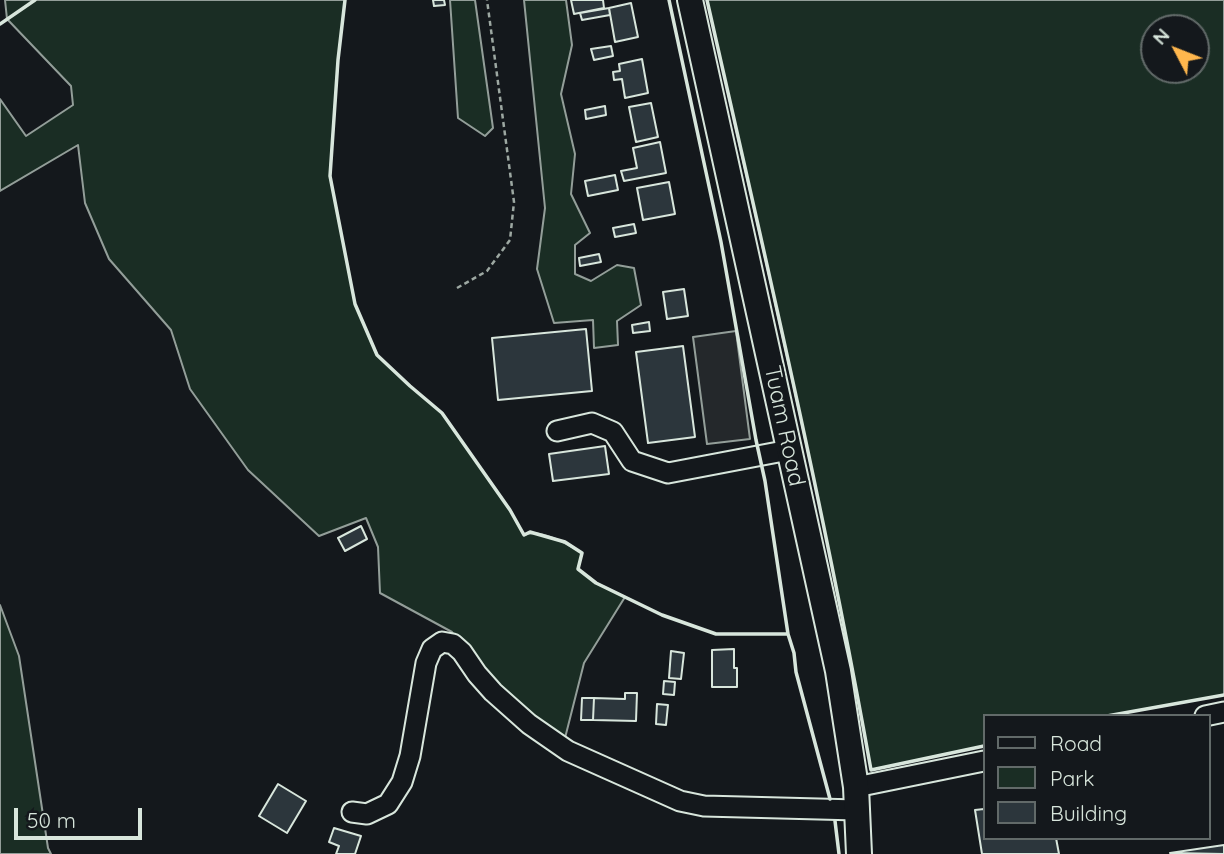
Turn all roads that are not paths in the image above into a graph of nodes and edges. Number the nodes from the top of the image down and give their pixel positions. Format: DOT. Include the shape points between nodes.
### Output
graph roads {
  1 [pos="690,0"];
  2 [pos="557,431"];
  3 [pos="789,450"];
  4 [pos="982,762"];
  5 [pos="856,799"];
  6 [pos="352,812"];
  7 [pos="859,854"];
  1 -- 3 [label="main road, Tuam Road"];
  2 -- 3 [label="lane" via="593,423 613,432 632,461 668,473"];
  3 -- 5 [label="main road, Tuam Road" via="838,671"];
  4 -- 5 [label="lane"];
  5 -- 6 [label="lane" via="704,806 680,801 568,751 493,692 453,644 442,642 432,649 426,663 402,782 388,804 367,814"];
  5 -- 7 [label="main road, Tuam Road"];
}
